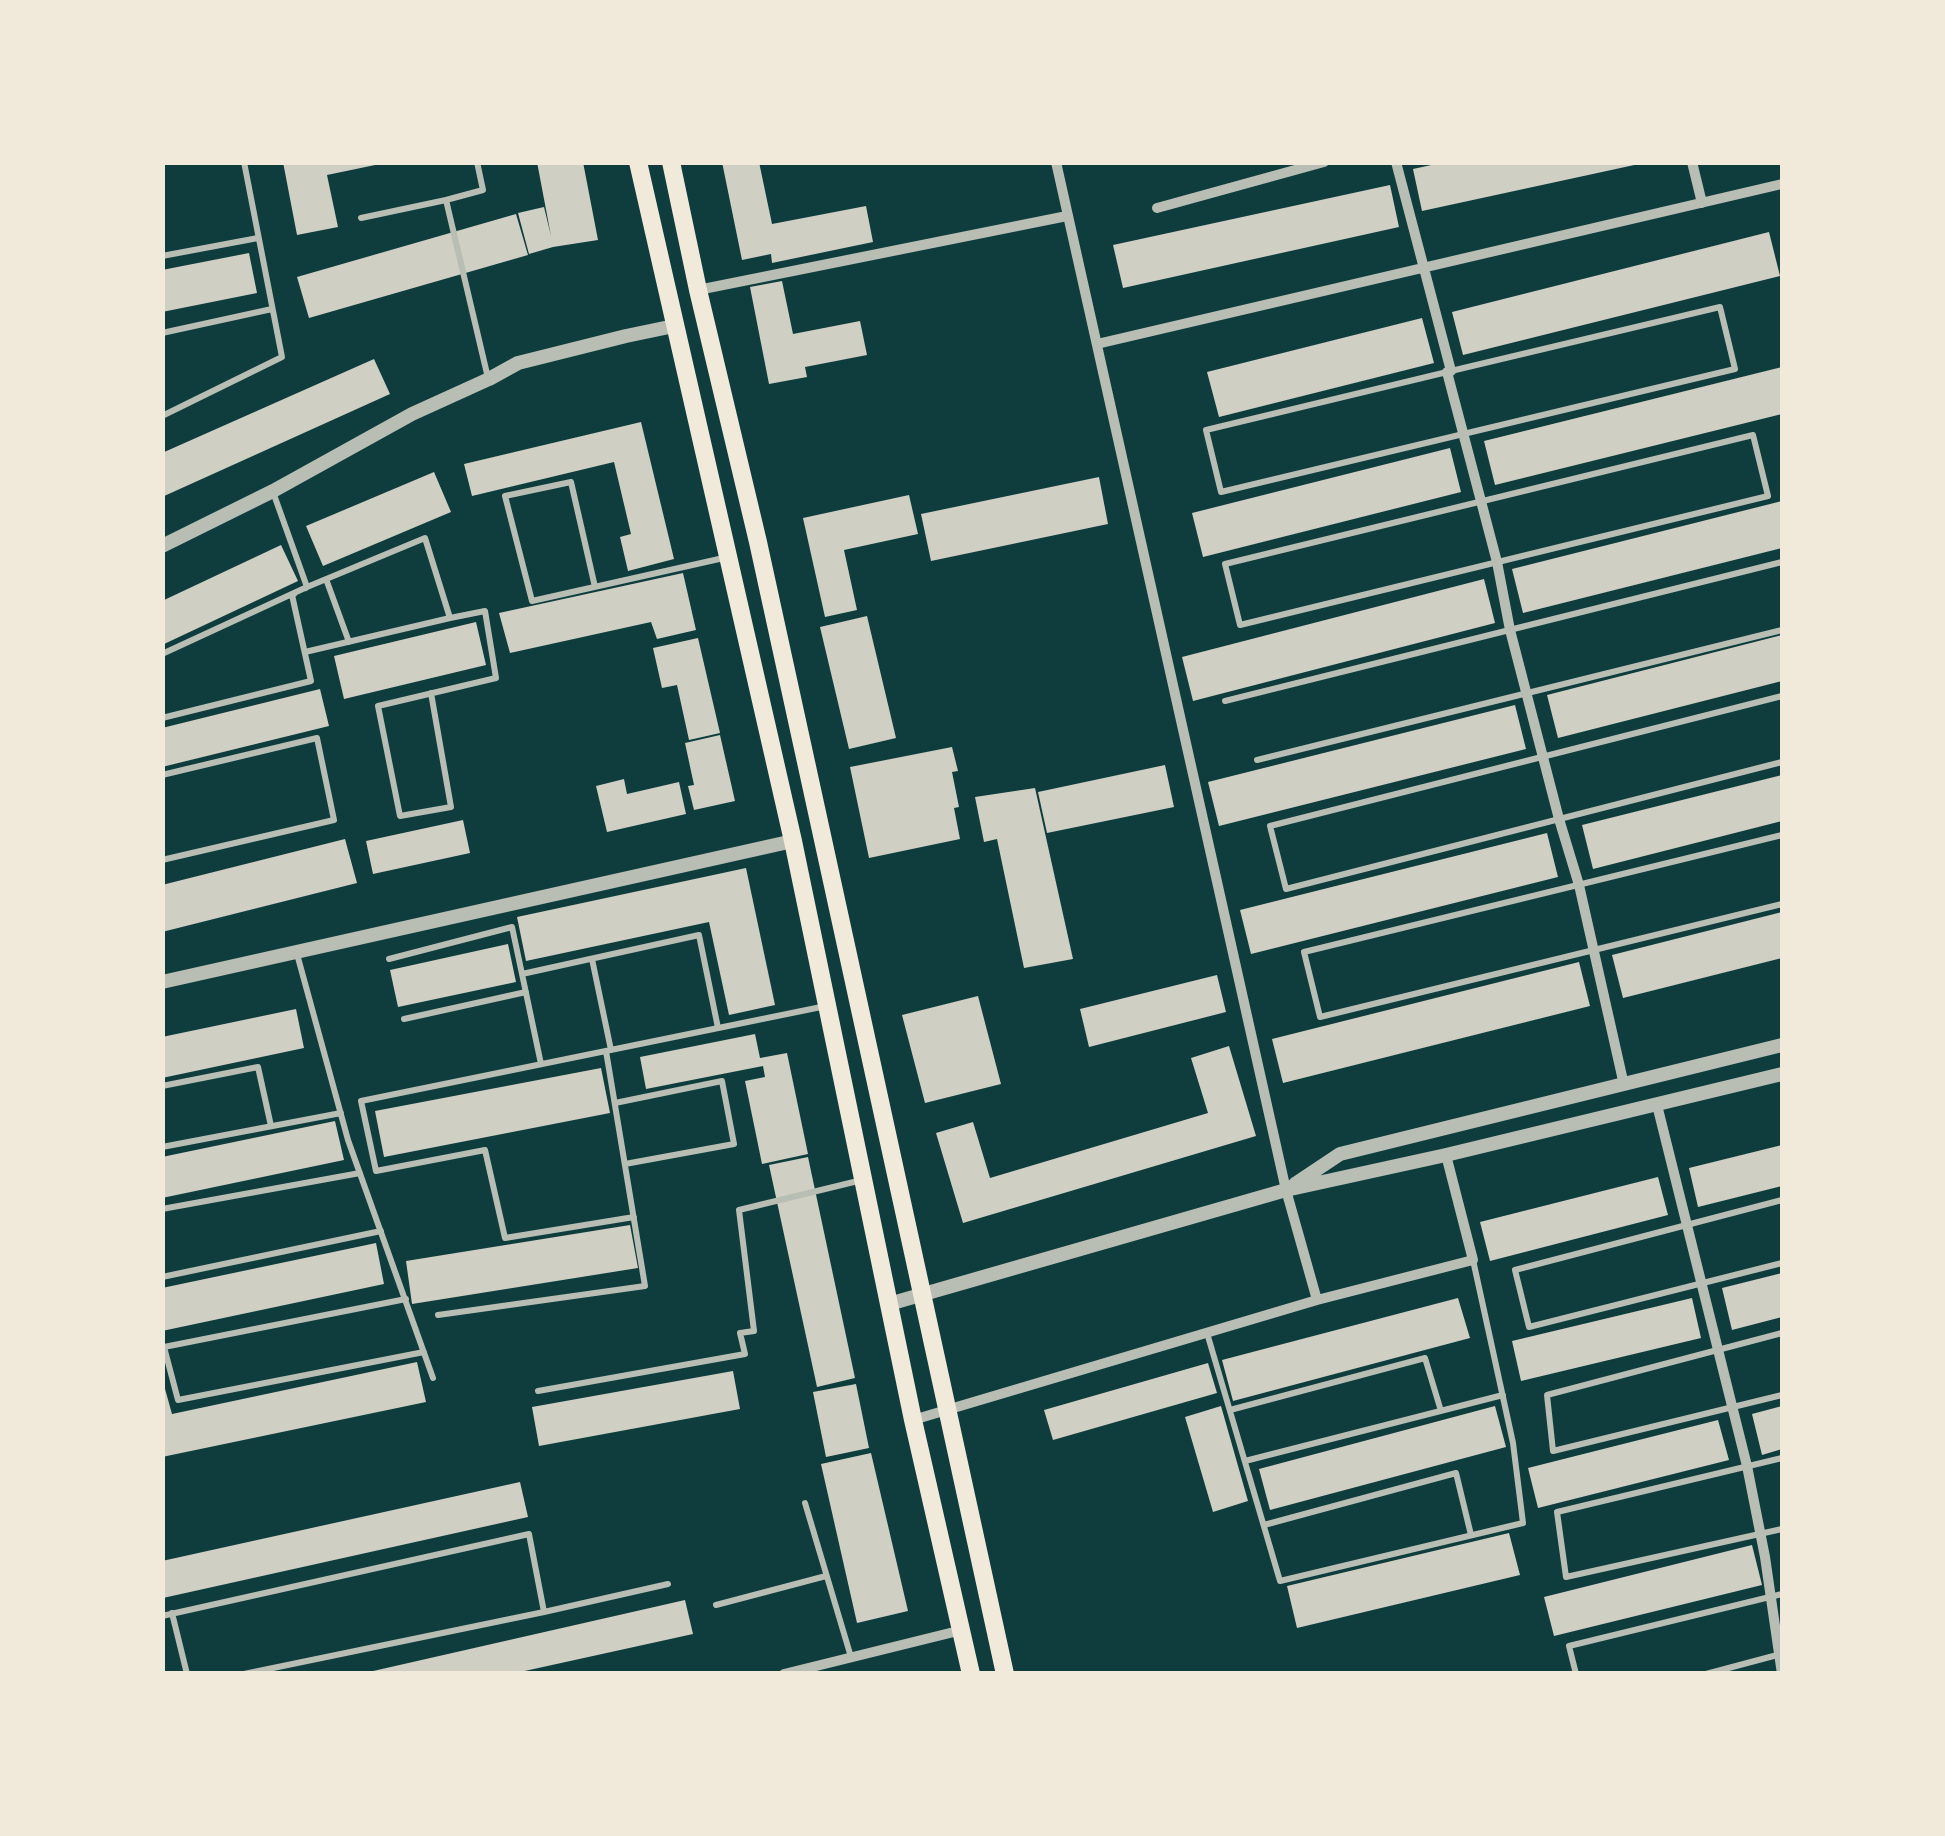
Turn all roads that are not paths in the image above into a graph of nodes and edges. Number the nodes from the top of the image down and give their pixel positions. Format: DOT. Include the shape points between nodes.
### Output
graph roads {
  1 [pos="244,162"];
  2 [pos="477,162"];
  3 [pos="638,162"];
  4 [pos="671,162"];
  5 [pos="1056,162"];
  6 [pos="1324,162"];
  7 [pos="1396,162"];
  8 [pos="1692,162"];
  9 [pos="1782,184"];
  10 [pos="446,200"];
  11 [pos="1702,203"];
  12 [pos="1157,208"];
  13 [pos="1068,216"];
  14 [pos="361,218"];
  15 [pos="258,238"];
  16 [pos="162,256"];
  17 [pos="1424,267"];
  18 [pos="698,290"];
  19 [pos="272,309"];
  20 [pos="674,326"];
  21 [pos="162,333"];
  22 [pos="1097,344"];
  23 [pos="1449,371"];
  24 [pos="489,380"];
  25 [pos="162,416"];
  26 [pos="1463,434"];
  27 [pos="273,491"];
  28 [pos="1480,502"];
  29 [pos="162,546"];
  30 [pos="729,556"];
  31 [pos="1497,562"];
  32 [pos="1782,562"];
  33 [pos="326,579"];
  34 [pos="595,586"];
  35 [pos="307,587"];
  36 [pos="292,595"];
  37 [pos="450,618"];
  38 [pos="1510,630"];
  39 [pos="1782,630"];
  40 [pos="349,642"];
  41 [pos="305,652"];
  42 [pos="162,654"];
  43 [pos="430,693"];
  44 [pos="1527,693"];
  45 [pos="1782,696"];
  46 [pos="1226,701"];
  47 [pos="162,718"];
  48 [pos="1544,756"];
  49 [pos="1257,760"];
  50 [pos="1782,762"];
  51 [pos="162,775"];
  52 [pos="1559,819"];
  53 [pos="1782,835"];
  54 [pos="794,841"];
  55 [pos="162,860"];
  56 [pos="1579,885"];
  57 [pos="1782,904"];
  58 [pos="1593,950"];
  59 [pos="296,952"];
  60 [pos="389,959"];
  61 [pos="592,959"];
  62 [pos="522,974"];
  63 [pos="162,982"];
  64 [pos="526,992"];
  65 [pos="827,1006"];
  66 [pos="404,1019"];
  67 [pos="718,1028"];
  68 [pos="1782,1045"];
  69 [pos="608,1050"];
  70 [pos="542,1064"];
  71 [pos="1782,1074"];
  72 [pos="1624,1085"];
  73 [pos="162,1086"];
  74 [pos="615,1102"];
  75 [pos="1657,1105"];
  76 [pos="341,1113"];
  77 [pos="272,1126"];
  78 [pos="162,1148"];
  79 [pos="1446,1155"];
  80 [pos="625,1164"];
  81 [pos="360,1173"];
  82 [pos="863,1180"];
  83 [pos="1286,1190"];
  84 [pos="1782,1200"];
  85 [pos="162,1210"];
  86 [pos="634,1217"];
  87 [pos="1688,1224"];
  88 [pos="382,1231"];
  89 [pos="1474,1260"];
  90 [pos="1782,1264"];
  91 [pos="162,1277"];
  92 [pos="1702,1282"];
  93 [pos="922,1296"];
  94 [pos="406,1299"];
  95 [pos="1317,1300"];
  96 [pos="888,1304"];
  97 [pos="438,1316"];
  98 [pos="1208,1333"];
  99 [pos="1782,1333"];
  100 [pos="1719,1350"];
  101 [pos="424,1352"];
  102 [pos="433,1378"];
  103 [pos="538,1391"];
  104 [pos="1502,1395"];
  105 [pos="1782,1395"];
  106 [pos="1733,1408"];
  107 [pos="946,1410"];
  108 [pos="1230,1410"];
  109 [pos="1441,1411"];
  110 [pos="913,1420"];
  111 [pos="1782,1458"];
  112 [pos="1245,1462"];
  113 [pos="1747,1466"];
  114 [pos="804,1503"];
  115 [pos="1264,1525"];
  116 [pos="1782,1529"];
  117 [pos="1760,1534"];
  118 [pos="1471,1535"];
  119 [pos="826,1576"];
  120 [pos="668,1584"];
  121 [pos="1777,1595"];
  122 [pos="716,1605"];
  123 [pos="544,1612"];
  124 [pos="172,1614"];
  125 [pos="162,1616"];
  126 [pos="962,1630"];
  127 [pos="1781,1654"];
  128 [pos="852,1657"];
  129 [pos="188,1674"];
  130 [pos="244,1674"];
  131 [pos="784,1674"];
  132 [pos="971,1674"];
  133 [pos="1004,1674"];
  134 [pos="1576,1674"];
  135 [pos="1706,1674"];
  136 [pos="1782,1674"];
  1 -- 15 [label="lane"];
  2 -- 10 [label="lane" via="483,190"];
  3 -- 20 [label="main road"];
  4 -- 18 [label="main road"];
  5 -- 13 [label="street"];
  6 -- 12 [label="street"];
  7 -- 17 [label="street"];
  8 -- 11 [label="street"];
  9 -- 11 [label="street"];
  10 -- 14 [label="lane"];
  10 -- 24 [label="lane"];
  11 -- 17 [label="street"];
  13 -- 18 [label="street"];
  13 -- 22 [label="street"];
  15 -- 16 [label="lane"];
  15 -- 19 [label="lane"];
  17 -- 22 [label="street"];
  17 -- 23 [label="street"];
  18 -- 93 [label="main road"];
  19 -- 21 [label="lane"];
  19 -- 25 [label="lane" via="282,357"];
  20 -- 24 [label="street" via="518,363"];
  20 -- 30 [label="main road"];
  22 -- 83 [label="street"];
  23 -- 26 [label="street"];
  23 -- 26 [label="lane" via="1206,430 1221,492"];
  23 -- 26 [label="lane" via="1720,307 1735,369"];
  24 -- 27 [label="street"];
  26 -- 28 [label="street"];
  27 -- 29 [label="street"];
  27 -- 35 [label="lane"];
  28 -- 31 [label="street"];
  28 -- 31 [label="lane" via="1225,564 1240,625"];
  28 -- 31 [label="lane" via="1753,435 1768,496"];
  30 -- 34 [label="lane"];
  30 -- 54 [label="main road"];
  31 -- 38 [label="street"];
  32 -- 38 [label="lane"];
  33 -- 35 [label="lane"];
  33 -- 37 [label="lane" via="425,538"];
  33 -- 40 [label="lane"];
  34 -- 34 [label="lane" via="532,601 505,496 572,482"];
  35 -- 36 [label="lane"];
  36 -- 41 [label="lane"];
  36 -- 42 [label="lane"];
  37 -- 40 [label="lane"];
  37 -- 43 [label="lane" via="485,611 496,678"];
  38 -- 44 [label="street"];
  38 -- 46 [label="lane"];
  39 -- 44 [label="lane"];
  40 -- 41 [label="lane"];
  41 -- 47 [label="lane" via="311,681"];
  43 -- 43 [label="lane" via="378,706 400,816 451,807"];
  44 -- 48 [label="street"];
  44 -- 49 [label="lane"];
  45 -- 48 [label="lane"];
  48 -- 52 [label="street"];
  48 -- 52 [label="lane" via="1270,826 1286,889"];
  50 -- 52 [label="lane"];
  51 -- 55 [label="lane" via="317,738 334,820"];
  52 -- 56 [label="street"];
  53 -- 56 [label="lane"];
  54 -- 59 [label="street"];
  54 -- 65 [label="main road"];
  56 -- 58 [label="street"];
  56 -- 58 [label="lane" via="1304,952 1320,1017"];
  57 -- 58 [label="lane"];
  58 -- 72 [label="street"];
  59 -- 63 [label="street"];
  59 -- 76 [label="lane"];
  60 -- 62 [label="lane" via="512,927"];
  61 -- 62 [label="lane"];
  61 -- 67 [label="lane" via="699,935"];
  61 -- 69 [label="lane"];
  62 -- 64 [label="lane"];
  64 -- 66 [label="lane"];
  64 -- 70 [label="lane"];
  65 -- 67 [label="lane"];
  65 -- 82 [label="main road"];
  67 -- 69 [label="lane"];
  68 -- 72 [label="street"];
  69 -- 70 [label="lane"];
  69 -- 74 [label="lane"];
  70 -- 86 [label="lane" via="361,1100 376,1171 485,1150 504,1238"];
  71 -- 75 [label="street"];
  72 -- 83 [label="street" via="1340,1154"];
  73 -- 77 [label="lane" via="258,1067"];
  74 -- 80 [label="lane"];
  74 -- 80 [label="lane" via="722,1081 734,1144"];
  75 -- 79 [label="street"];
  75 -- 87 [label="street"];
  76 -- 77 [label="lane"];
  76 -- 81 [label="lane"];
  77 -- 78 [label="lane"];
  79 -- 83 [label="street"];
  79 -- 89 [label="street"];
  80 -- 86 [label="lane"];
  81 -- 85 [label="lane"];
  81 -- 88 [label="lane"];
  82 -- 96 [label="main road"];
  82 -- 103 [label="lane" via="739,1210 754,1331 740,1333 745,1354"];
  83 -- 93 [label="street"];
  83 -- 95 [label="street"];
  84 -- 87 [label="lane"];
  86 -- 97 [label="lane" via="646,1286"];
  87 -- 92 [label="street"];
  87 -- 92 [label="lane" via="1515,1270 1529,1327"];
  88 -- 91 [label="lane"];
  88 -- 94 [label="lane"];
  89 -- 95 [label="street"];
  89 -- 104 [label="lane"];
  90 -- 92 [label="lane"];
  92 -- 100 [label="street"];
  93 -- 96 [label="street"];
  93 -- 107 [label="main road"];
  94 -- 101 [label="lane"];
  94 -- 101 [label="lane" via="164,1347 178,1400"];
  95 -- 98 [label="street"];
  96 -- 110 [label="main road"];
  98 -- 107 [label="street"];
  98 -- 108 [label="lane"];
  99 -- 100 [label="lane"];
  100 -- 106 [label="street"];
  100 -- 106 [label="lane" via="1547,1395 1553,1451"];
  101 -- 102 [label="lane"];
  104 -- 109 [label="lane"];
  104 -- 118 [label="lane" via="1523,1523"];
  105 -- 106 [label="lane"];
  106 -- 113 [label="street"];
  107 -- 110 [label="street"];
  107 -- 133 [label="main road"];
  108 -- 109 [label="lane" via="1425,1358"];
  108 -- 112 [label="lane"];
  109 -- 112 [label="lane"];
  110 -- 126 [label="main road"];
  111 -- 113 [label="lane"];
  112 -- 115 [label="lane"];
  113 -- 117 [label="street"];
  113 -- 117 [label="lane" via="1557,1512 1566,1577"];
  114 -- 119 [label="lane"];
  115 -- 118 [label="lane" via="1280,1581"];
  115 -- 118 [label="lane" via="1456,1473"];
  116 -- 117 [label="lane"];
  117 -- 121 [label="street"];
  119 -- 122 [label="lane"];
  119 -- 128 [label="lane"];
  120 -- 123 [label="lane"];
  121 -- 127 [label="street"];
  121 -- 134 [label="lane" via="1568,1646"];
  123 -- 124 [label="lane" via="529,1534"];
  123 -- 130 [label="lane"];
  124 -- 125 [label="lane"];
  124 -- 129 [label="lane"];
  126 -- 128 [label="street"];
  126 -- 132 [label="main road"];
  127 -- 135 [label="lane"];
  127 -- 136 [label="street"];
  128 -- 131 [label="street"];
}
